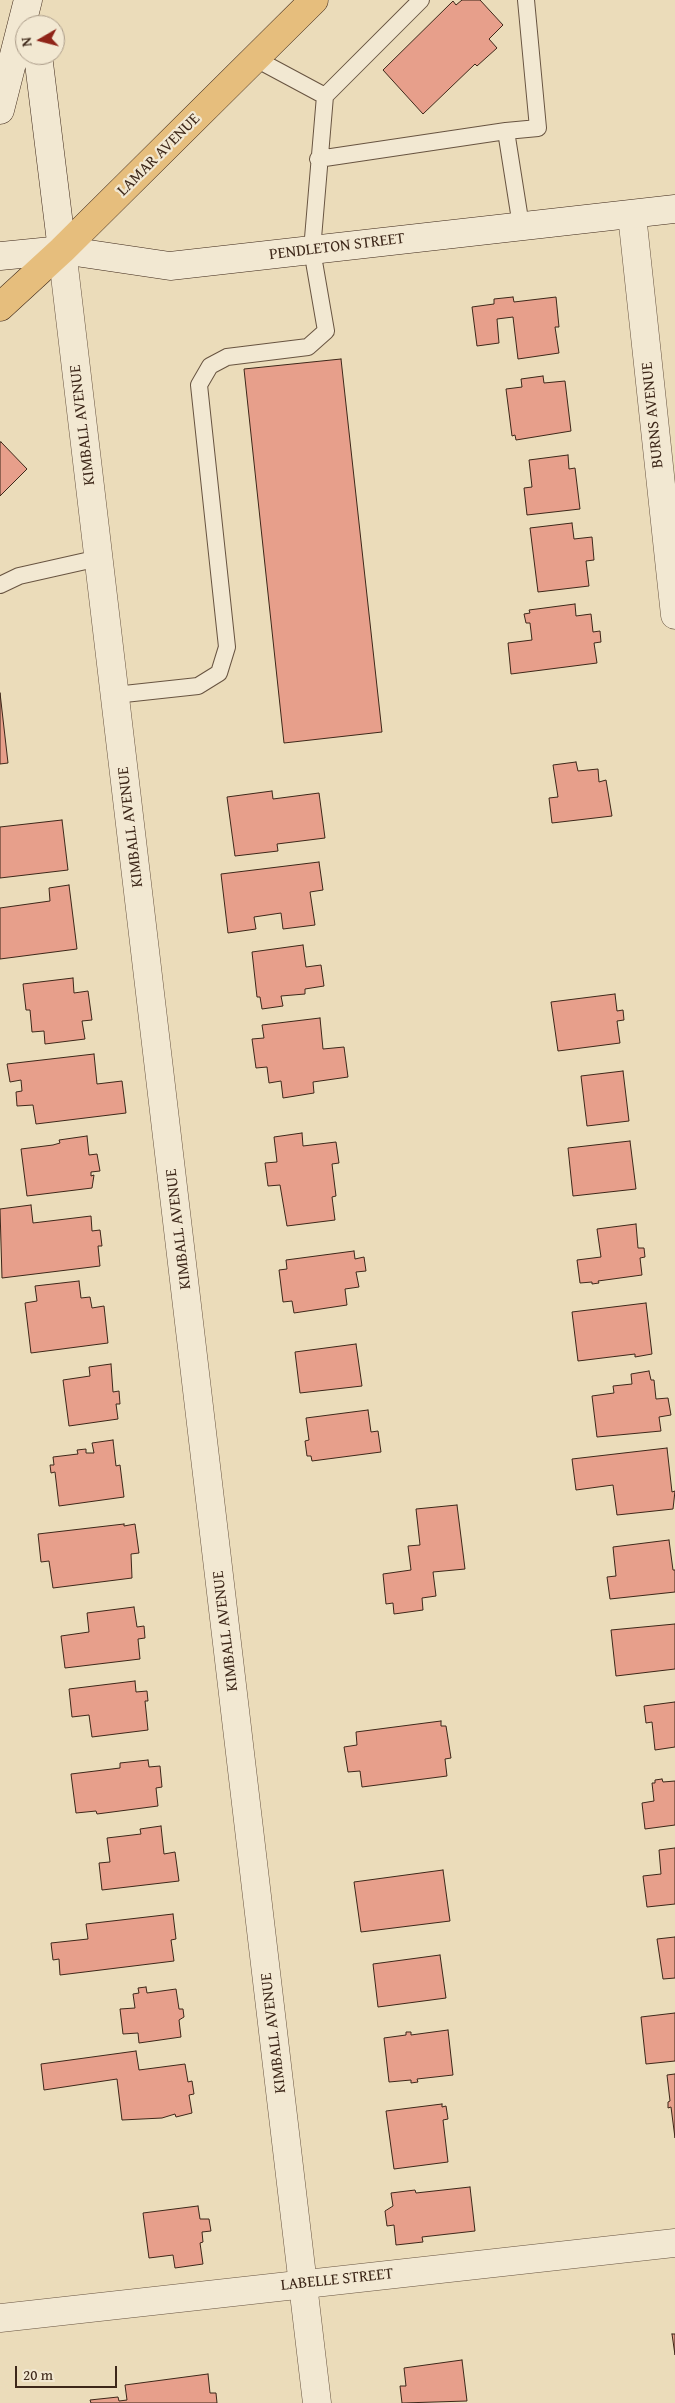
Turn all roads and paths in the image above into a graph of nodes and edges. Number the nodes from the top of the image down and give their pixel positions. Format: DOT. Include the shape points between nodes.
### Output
graph roads {
  1 [pos="30,0"];
  2 [pos="314,0"];
  3 [pos="422,0"];
  4 [pos="526,0"];
  5 [pos="32,15"];
  6 [pos="256,59"];
  7 [pos="39,65"];
  8 [pos="325,96"];
  9 [pos="0,110"];
  10 [pos="506,131"];
  11 [pos="318,159"];
  12 [pos="675,209"];
  13 [pos="632,214"];
  14 [pos="520,226"];
  15 [pos="62,250"];
  16 [pos="312,250"];
  17 [pos="0,256"];
  18 [pos="0,306"];
  19 [pos="99,558"];
  20 [pos="0,585"];
  21 [pos="675,615"];
  22 [pos="115,695"];
  23 [pos="675,2243"];
  24 [pos="304,2284"];
  25 [pos="0,2318"];
  26 [pos="316,2403"];
  1 -- 5 [label="street"];
  1 -- 9 [label="street"];
  2 -- 6 [label="main road, LAMAR AVENUE"];
  3 -- 8 [label="lane"];
  4 -- 10 [label="lane" via="538,128"];
  6 -- 8 [label="lane"];
  6 -- 15 [label="main road, LAMAR AVENUE"];
  7 -- 15 [label="street, KIMBALL AVENUE"];
  8 -- 11 [label="lane"];
  10 -- 11 [label="lane"];
  10 -- 14 [label="lane"];
  11 -- 16 [label="lane"];
  12 -- 13 [label="street, PENDLETON STREET"];
  13 -- 14 [label="street, PENDLETON STREET"];
  13 -- 21 [label="street, BURNS AVENUE"];
  14 -- 16 [label="street, PENDLETON STREET"];
  15 -- 16 [label="street, PENDLETON STREET" via="170,266"];
  15 -- 17 [label="street, PENDLETON STREET"];
  15 -- 18 [label="main road, LAMAR AVENUE"];
  15 -- 19 [label="street, KIMBALL AVENUE"];
  16 -- 22 [label="lane" via="326,331 308,347 227,357 210,366 199,385 227,647 219,673 198,686"];
  19 -- 20 [label="lane" via="19,576"];
  19 -- 22 [label="street, KIMBALL AVENUE"];
  22 -- 24 [label="street, KIMBALL AVENUE"];
  23 -- 24 [label="street, LABELLE STREET"];
  24 -- 25 [label="street, LABELLE STREET"];
  24 -- 26 [label="street, KIMBALL AVENUE"];
}
